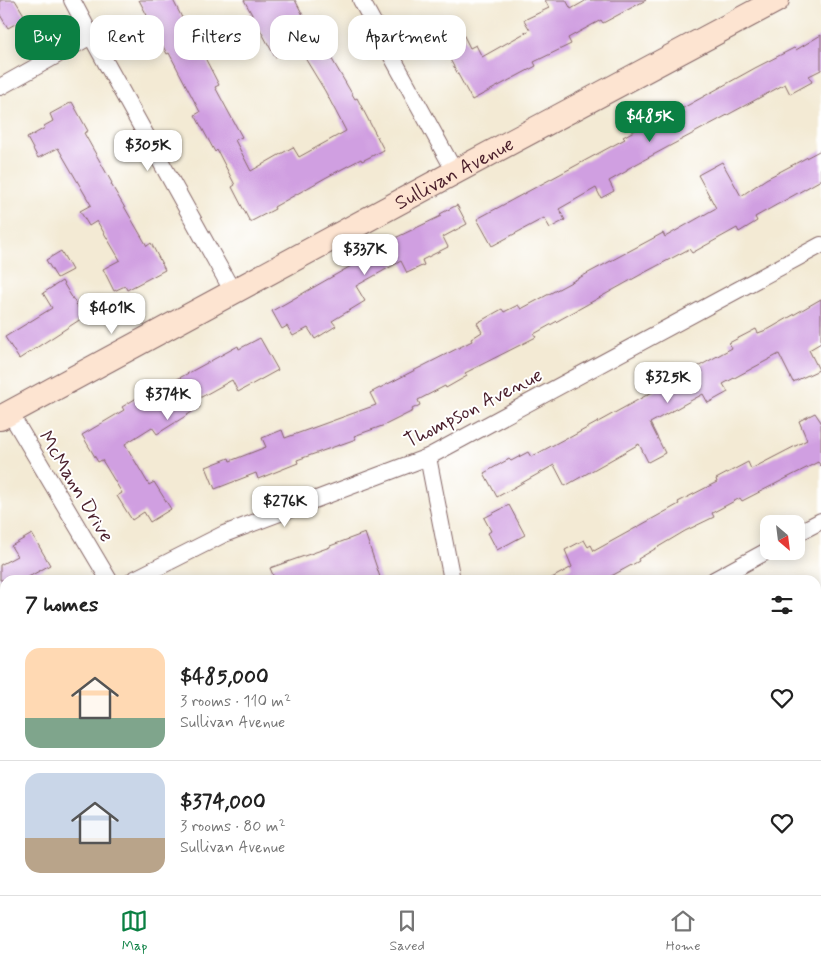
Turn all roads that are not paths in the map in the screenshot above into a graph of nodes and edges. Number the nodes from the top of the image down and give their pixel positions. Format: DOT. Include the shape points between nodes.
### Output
graph roads {
  1 [pos="72,0"];
  2 [pos="361,0"];
  3 [pos="777,0"];
  4 [pos="90,34"];
  5 [pos="90,37"];
  6 [pos="104,60"];
  7 [pos="0,87"];
  8 [pos="455,172"];
  9 [pos="821,245"];
  10 [pos="233,292"];
  11 [pos="5,415"];
  12 [pos="428,458"];
  13 [pos="821,520"];
  14 [pos="805,529"];
  15 [pos="760,555"];
  16 [pos="105,575"];
  17 [pos="142,575"];
  18 [pos="451,575"];
  19 [pos="723,575"];
  1 -- 4 [label="street"];
  2 -- 8 [label="street"];
  3 -- 8 [label="street, Sullivan Avenue"];
  5 -- 7 [label="street"];
  6 -- 10 [label="street"];
  8 -- 10 [label="street, Sullivan Avenue"];
  9 -- 12 [label="street, Thompson Avenue"];
  10 -- 11 [label="street, Sullivan Avenue"];
  11 -- 16 [label="street, McMann Drive"];
  12 -- 17 [label="street, Thompson Avenue" via="224,534"];
  12 -- 18 [label="street"];
  13 -- 14 [label="street"];
  15 -- 19 [label="street"];
}
